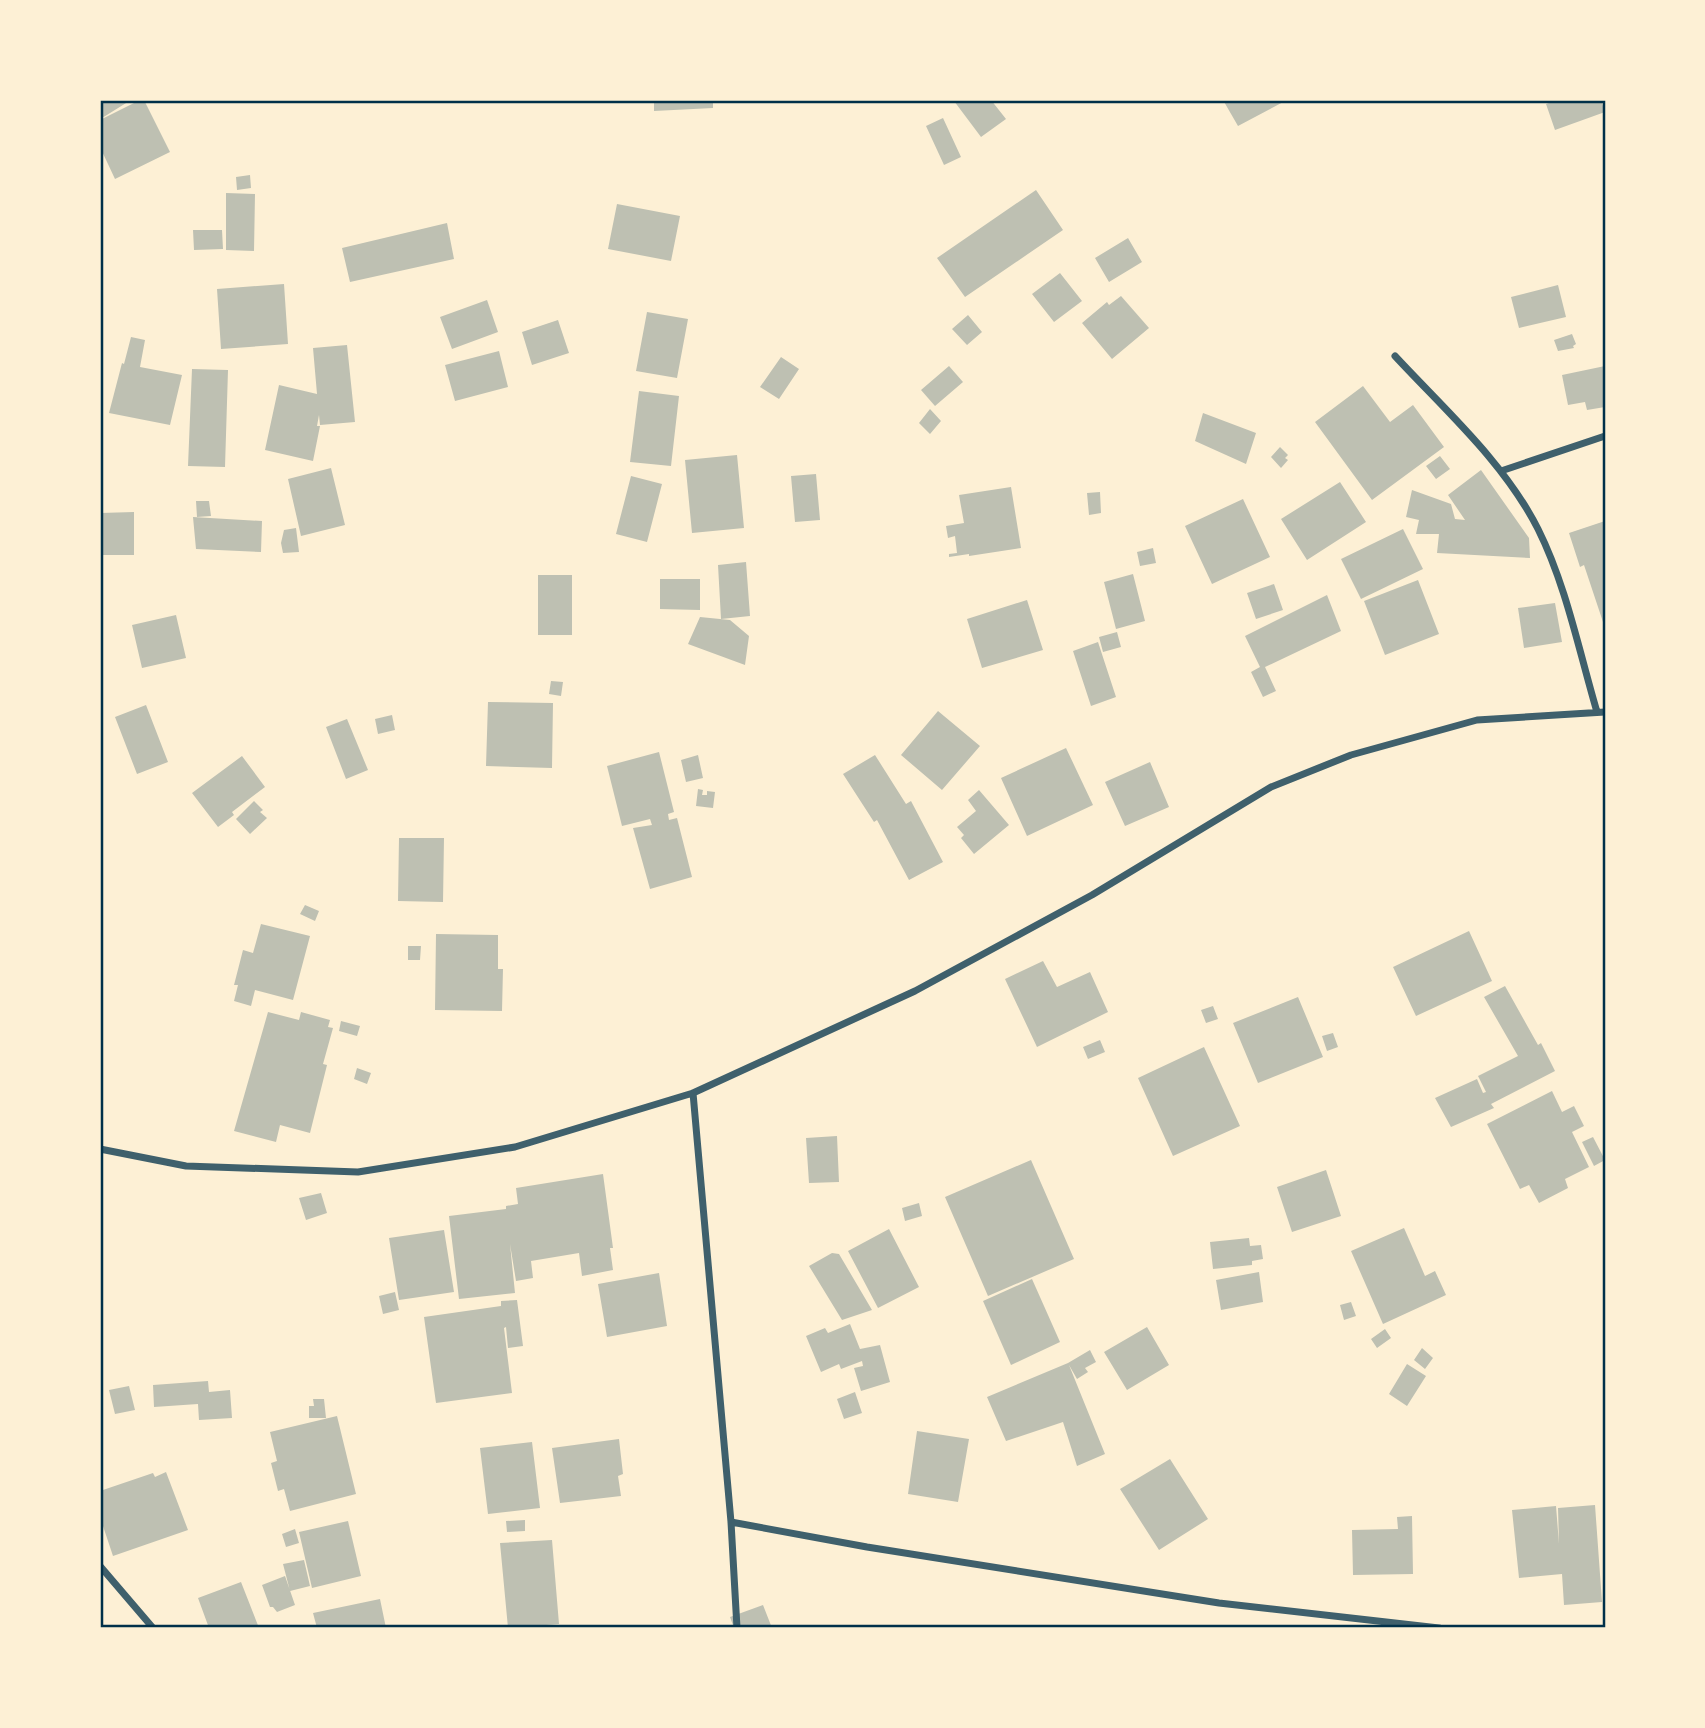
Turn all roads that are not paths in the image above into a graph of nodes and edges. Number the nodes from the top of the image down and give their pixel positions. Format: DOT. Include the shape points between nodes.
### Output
graph roads {
  1 [pos="1395,356"];
  2 [pos="1605,436"];
  3 [pos="1501,471"];
  4 [pos="1601,712"];
  5 [pos="693,1093"];
  6 [pos="100,1149"];
  7 [pos="731,1522"];
  8 [pos="100,1566"];
  9 [pos="153,1628"];
  10 [pos="737,1628"];
  11 [pos="1439,1628"];
  1 -- 3 [label="street"];
  2 -- 3 [label="street"];
  3 -- 4 [label="street" via="1538,528"];
  4 -- 5 [label="street" via="1477,720 1351,755 1271,787 1092,895 915,991"];
  5 -- 6 [label="street" via="515,1147 358,1172 186,1166"];
  5 -- 7 [label="street"];
  7 -- 10 [label="street"];
  7 -- 11 [label="street" via="1219,1603"];
  8 -- 9 [label="street"];
}
